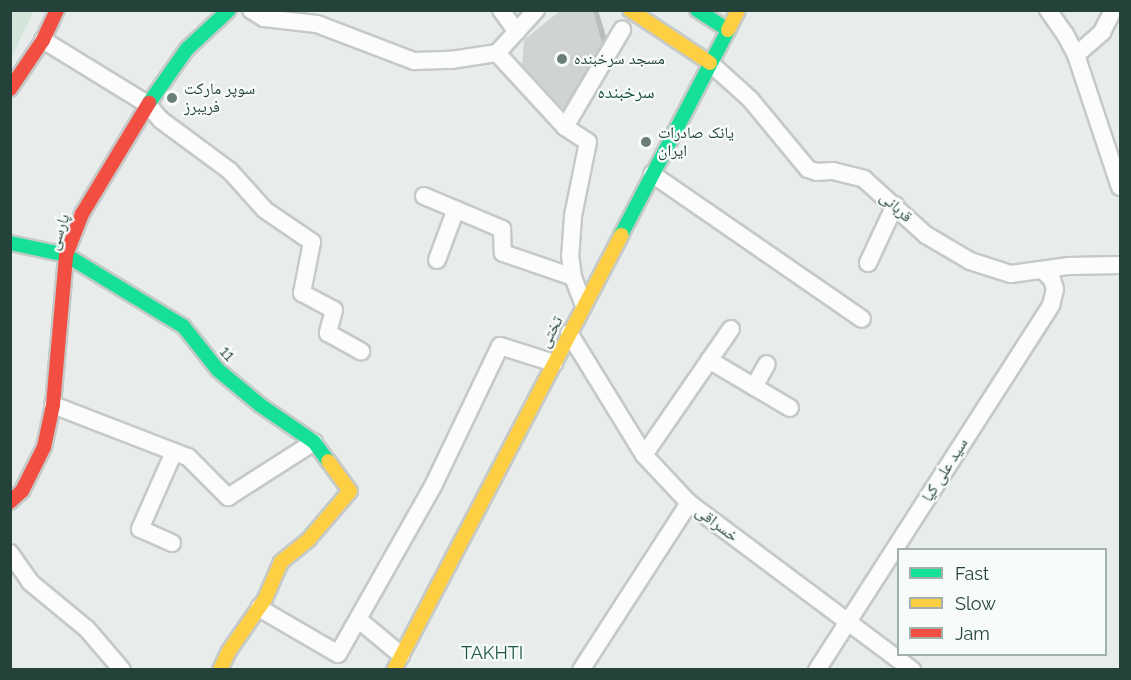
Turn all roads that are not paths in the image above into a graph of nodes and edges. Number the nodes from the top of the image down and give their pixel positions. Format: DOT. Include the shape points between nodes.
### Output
graph roads {
  1 [pos="57,10"];
  2 [pos="229,10"];
  3 [pos="251,10"];
  4 [pos="501,10"];
  5 [pos="536,10"];
  6 [pos="630,10"];
  7 [pos="697,10"];
  8 [pos="738,10"];
  9 [pos="1048,10"];
  10 [pos="1113,10"];
  11 [pos="675,23"];
  12 [pos="657,28"];
  13 [pos="622,30"];
  14 [pos="728,30"];
  15 [pos="517,32"];
  16 [pos="43,40"];
  17 [pos="497,53"];
  18 [pos="1076,55"];
  19 [pos="710,63"];
  20 [pos="10,89"];
  21 [pos="147,105"];
  22 [pos="565,127"];
  23 [pos="652,174"];
  24 [pos="1120,187"];
  25 [pos="424,196"];
  26 [pos="895,205"];
  27 [pos="456,209"];
  28 [pos="10,243"];
  29 [pos="66,255"];
  30 [pos="437,260"];
  31 [pos="868,263"];
  32 [pos="1120,265"];
  33 [pos="1042,270"];
  34 [pos="573,277"];
  35 [pos="584,305"];
  36 [pos="862,319"];
  37 [pos="730,329"];
  38 [pos="569,333"];
  39 [pos="361,351"];
  40 [pos="709,360"];
  41 [pos="554,363"];
  42 [pos="767,364"];
  43 [pos="754,387"];
  44 [pos="53,405"];
  45 [pos="790,408"];
  46 [pos="314,442"];
  47 [pos="174,452"];
  48 [pos="644,455"];
  49 [pos="10,502"];
  50 [pos="689,503"];
  51 [pos="172,543"];
  52 [pos="10,554"];
  53 [pos="259,608"];
  54 [pos="359,620"];
  55 [pos="849,622"];
  56 [pos="398,662"];
  57 [pos="122,669"];
  58 [pos="220,669"];
  59 [pos="581,669"];
  60 [pos="817,669"];
  61 [pos="912,669"];
  1 -- 16 [label="street"];
  2 -- 21 [label="street, پارسی" via="187,49"];
  3 -- 17 [label="street" via="264,18 316,24 414,61"];
  4 -- 15 [label="street"];
  5 -- 15 [label="street"];
  6 -- 12 [label="street"];
  7 -- 14 [label="street"];
  8 -- 14 [label="street, تختی"];
  9 -- 18 [label="street"];
  10 -- 18 [label="street" via="1102,32"];
  11 -- 12 [label="street" via="670,28"];
  12 -- 19 [label="street"];
  13 -- 22 [label="street"];
  14 -- 19 [label="street, تختی"];
  15 -- 17 [label="street"];
  16 -- 20 [label="street"];
  16 -- 21 [label="street"];
  17 -- 22 [label="street"];
  18 -- 24 [label="street"];
  19 -- 23 [label="street, تختی"];
  19 -- 26 [label="street, قربانی" via="750,99 808,169 864,179"];
  21 -- 29 [label="street, پارسی" via="82,214"];
  21 -- 39 [label="street" via="161,120 230,171 265,210 312,242 302,293 334,310 328,333"];
  22 -- 34 [label="street" via="588,142 573,216"];
  23 -- 35 [label="street, تختی"];
  23 -- 36 [label="street"];
  25 -- 27 [label="street"];
  26 -- 31 [label="street"];
  26 -- 33 [label="street, قربانی" via="926,235 970,261 1011,274"];
  27 -- 30 [label="street"];
  27 -- 34 [label="street" via="502,229 503,253"];
  28 -- 29 [label="street, 11"];
  29 -- 44 [label="street, پارسی"];
  29 -- 46 [label="street, 11" via="183,326 218,370"];
  32 -- 33 [label="street, قربانی"];
  33 -- 55 [label="street, سید علی کیا" via="1056,289 1051,304"];
  34 -- 35 [label="street"];
  35 -- 38 [label="street, تختی"];
  37 -- 40 [label="street"];
  38 -- 41 [label="street, تختی"];
  38 -- 48 [label="street, خسراقی"];
  40 -- 43 [label="street"];
  40 -- 48 [label="street"];
  41 -- 54 [label="street" via="500,346 434,484"];
  41 -- 56 [label="street, تختی"];
  42 -- 43 [label="street"];
  43 -- 45 [label="street"];
  44 -- 47 [label="street"];
  44 -- 49 [label="street, پارسی" via="44,447 22,491"];
  46 -- 47 [label="street" via="228,497 188,457"];
  46 -- 53 [label="street, 11" via="350,490 309,539 281,562"];
  47 -- 51 [label="street" via="140,529"];
  48 -- 50 [label="street, خسراقی"];
  50 -- 55 [label="street, خسراقی"];
  50 -- 59 [label="street"];
  52 -- 57 [label="street" via="30,582 87,629"];
  53 -- 54 [label="street" via="338,654"];
  53 -- 58 [label="street"];
  54 -- 56 [label="street"];
  55 -- 60 [label="street, سید علی کیا"];
  55 -- 61 [label="street, خسراقی"];
}
